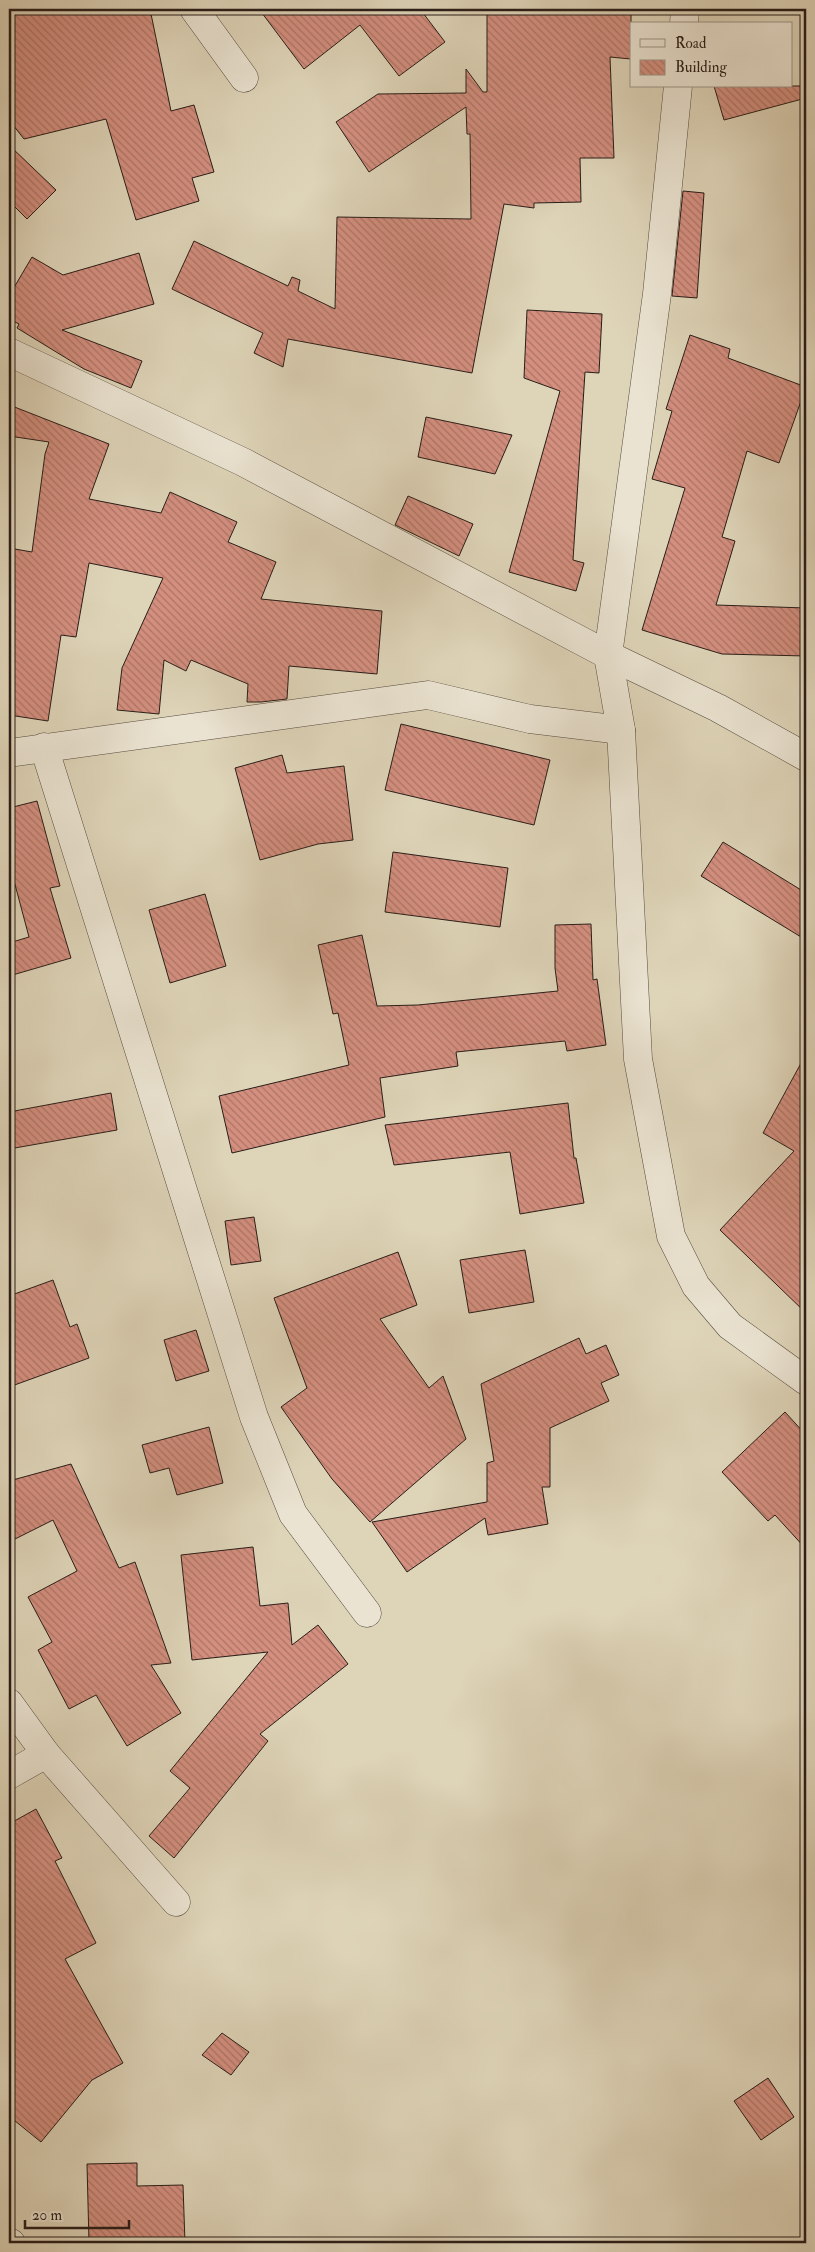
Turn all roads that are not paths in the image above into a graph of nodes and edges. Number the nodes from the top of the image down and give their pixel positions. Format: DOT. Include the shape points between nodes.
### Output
graph roads {
  1 [pos="194,9"];
  2 [pos="685,9"];
  3 [pos="684,22"];
  4 [pos="244,78"];
  5 [pos="678,88"];
  6 [pos="9,352"];
  7 [pos="608,655"];
  8 [pos="621,730"];
  9 [pos="44,747"];
  10 [pos="9,753"];
  11 [pos="806,757"];
  12 [pos="806,1381"];
  13 [pos="367,1613"];
  14 [pos="9,1703"];
  15 [pos="46,1754"];
  16 [pos="9,1775"];
  17 [pos="176,1902"];
  1 -- 4 [label="street"];
  2 -- 3 [label="street"];
  5 -- 7 [label="street" via="657,294"];
  6 -- 7 [label="street" via="243,462"];
  7 -- 8 [label="street"];
  7 -- 11 [label="street" via="718,708"];
  8 -- 9 [label="street" via="530,719 428,695"];
  8 -- 12 [label="street" via="638,1059 671,1236 696,1286 730,1326"];
  9 -- 10 [label="street"];
  9 -- 13 [label="street" via="254,1417 293,1514"];
  14 -- 15 [label="street"];
  15 -- 16 [label="street"];
  15 -- 17 [label="street"];
}
